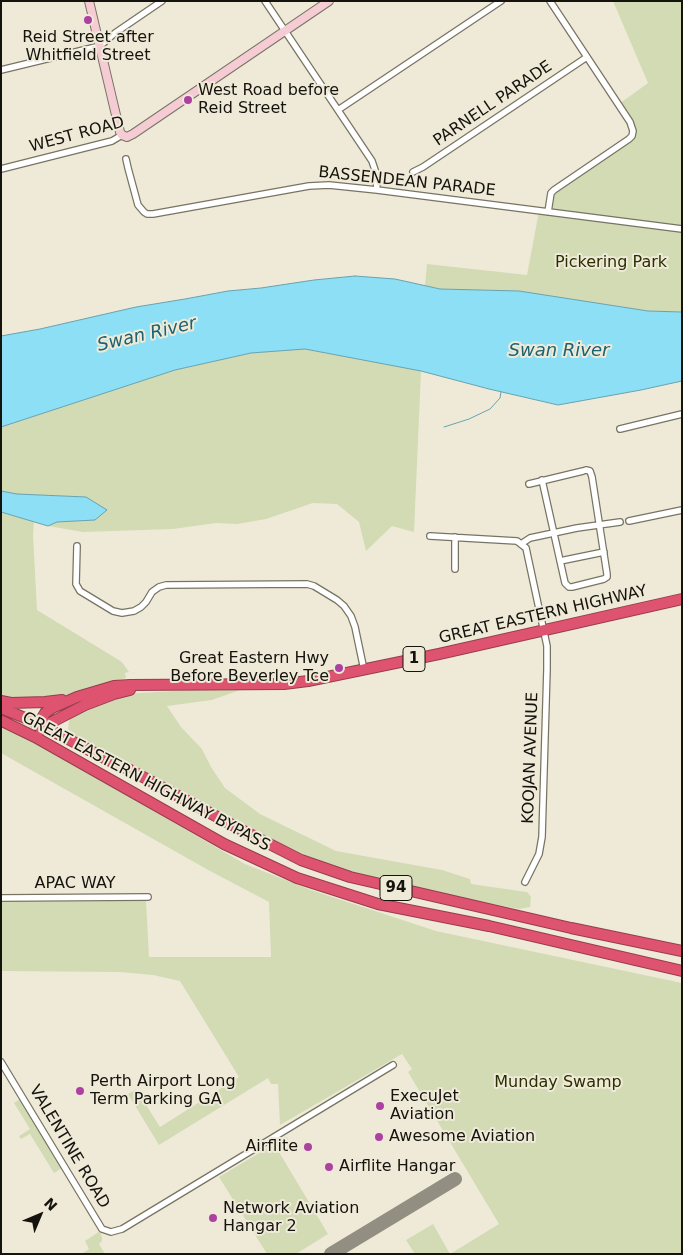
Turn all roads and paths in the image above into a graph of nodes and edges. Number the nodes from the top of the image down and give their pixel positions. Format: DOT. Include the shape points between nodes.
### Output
graph roads {
  1 [pos="89,1"];
  2 [pos="162,1"];
  3 [pos="265,1"];
  4 [pos="329,1"];
  5 [pos="501,1"];
  6 [pos="550,1"];
  7 [pos="285,31"];
  8 [pos="100,46"];
  9 [pos="587,57"];
  10 [pos="1,70"];
  11 [pos="338,110"];
  12 [pos="122,135"];
  13 [pos="126,159"];
  14 [pos="1,169"];
  15 [pos="414,172"];
  16 [pos="377,190"];
  17 [pos="548,212"];
  18 [pos="682,229"];
  19 [pos="682,414"];
  20 [pos="620,429"];
  21 [pos="542,480"];
  22 [pos="529,484"];
  23 [pos="682,510"];
  24 [pos="629,521"];
  25 [pos="620,522"];
  26 [pos="599,525"];
  27 [pos="554,533"];
  28 [pos="430,536"];
  29 [pos="455,537"];
  30 [pos="521,544"];
  31 [pos="77,546"];
  32 [pos="604,552"];
  33 [pos="560,561"];
  34 [pos="455,569"];
  35 [pos="682,599"];
  36 [pos="544,630"];
  37 [pos="364,670"];
  38 [pos="142,686"];
  39 [pos="77,697"];
  40 [pos="1,702"];
  41 [pos="1,708"];
  42 [pos="66,714"];
  43 [pos="2,721"];
  44 [pos="41,725"];
  45 [pos="68,739"];
  46 [pos="70,757"];
  47 [pos="525,882"];
  48 [pos="148,897"];
  49 [pos="1,898"];
  50 [pos="682,951"];
  51 [pos="682,971"];
  52 [pos="1,1062"];
  53 [pos="393,1065"];
  1 -- 8 [label="street"];
  2 -- 8 [label="street"];
  3 -- 7 [label="street"];
  4 -- 7 [label="street, WEST ROAD"];
  5 -- 11 [label="street"];
  6 -- 9 [label="street"];
  7 -- 11 [label="street"];
  7 -- 12 [label="street, WEST ROAD" via="133,134"];
  8 -- 10 [label="street"];
  8 -- 12 [label="street"];
  9 -- 15 [label="street, PARNELL PARADE"];
  9 -- 17 [label="street" via="634,131 629,139 551,192"];
  11 -- 16 [label="street" via="375,167"];
  12 -- 14 [label="street, WEST ROAD" via="112,141"];
  13 -- 16 [label="street, BASSENDEAN PARADE" via="138,205 148,214 309,186"];
  16 -- 17 [label="street, BASSENDEAN PARADE"];
  17 -- 18 [label="street, BASSENDEAN PARADE"];
  19 -- 20 [label="street"];
  21 -- 22 [label="street"];
  21 -- 26 [label="street" via="588,470 592,476"];
  21 -- 27 [label="street"];
  23 -- 24 [label="street"];
  25 -- 26 [label="street"];
  26 -- 27 [label="street"];
  26 -- 32 [label="street"];
  27 -- 30 [label="street" via="530,538"];
  27 -- 33 [label="street"];
  28 -- 29 [label="street"];
  29 -- 30 [label="street" via="517,541"];
  29 -- 34 [label="street"];
  30 -- 36 [label="street, KOOJAN AVENUE" via="526,548"];
  31 -- 37 [label="street" via="76,584 80,590 113,611 122,613 141,607 152,592 166,585 314,586 337,600 351,616"];
  32 -- 33 [label="street"];
  32 -- 33 [label="street" via="607,574 604,580 569,587 564,583"];
  35 -- 36 [label="highway, GREAT EASTERN HIGHWAY / 1"];
  36 -- 37 [label="highway, GREAT EASTERN HIGHWAY / 1"];
  36 -- 47 [label="street, KOOJAN AVENUE" via="547,670 542,837 539,854"];
  37 -- 38 [label="highway, GREAT EASTERN HIGHWAY / 1" via="296,683"];
  38 -- 39 [label="highway, GREAT EASTERN HIGHWAY / 1" via="114,686"];
  38 -- 42 [label="highway, GREAT EASTERN HIGHWAY / 1"];
  39 -- 40 [label="highway, 1" via="46,702"];
  39 -- 44 [label="highway, GREAT EASTERN HIGHWAY" via="45,713"];
  41 -- 44 [label="highway, 94"];
  42 -- 44 [label="highway, GREAT EASTERN HIGHWAY / 1"];
  42 -- 45 [label="highway" via="61,729"];
  43 -- 44 [label="highway, GREAT EASTERN HIGHWAY / 1" via="29,727"];
  43 -- 46 [label="highway, GREAT EASTERN HIGHWAY BYPASS / 94"];
  44 -- 45 [label="highway, GREAT EASTERN HIGHWAY BYPASS / 94"];
  44 -- 46 [label="highway" via="41,735 68,752"];
  45 -- 50 [label="highway, GREAT EASTERN HIGHWAY BYPASS / 94" via="301,860 350,877"];
  46 -- 51 [label="highway, GREAT EASTERN HIGHWAY BYPASS / 94" via="224,844 297,878 378,904 490,926"];
  48 -- 49 [label="street, APAC WAY"];
  52 -- 53 [label="street, VALENTINE ROAD" via="102,1229 114,1232"];
}
